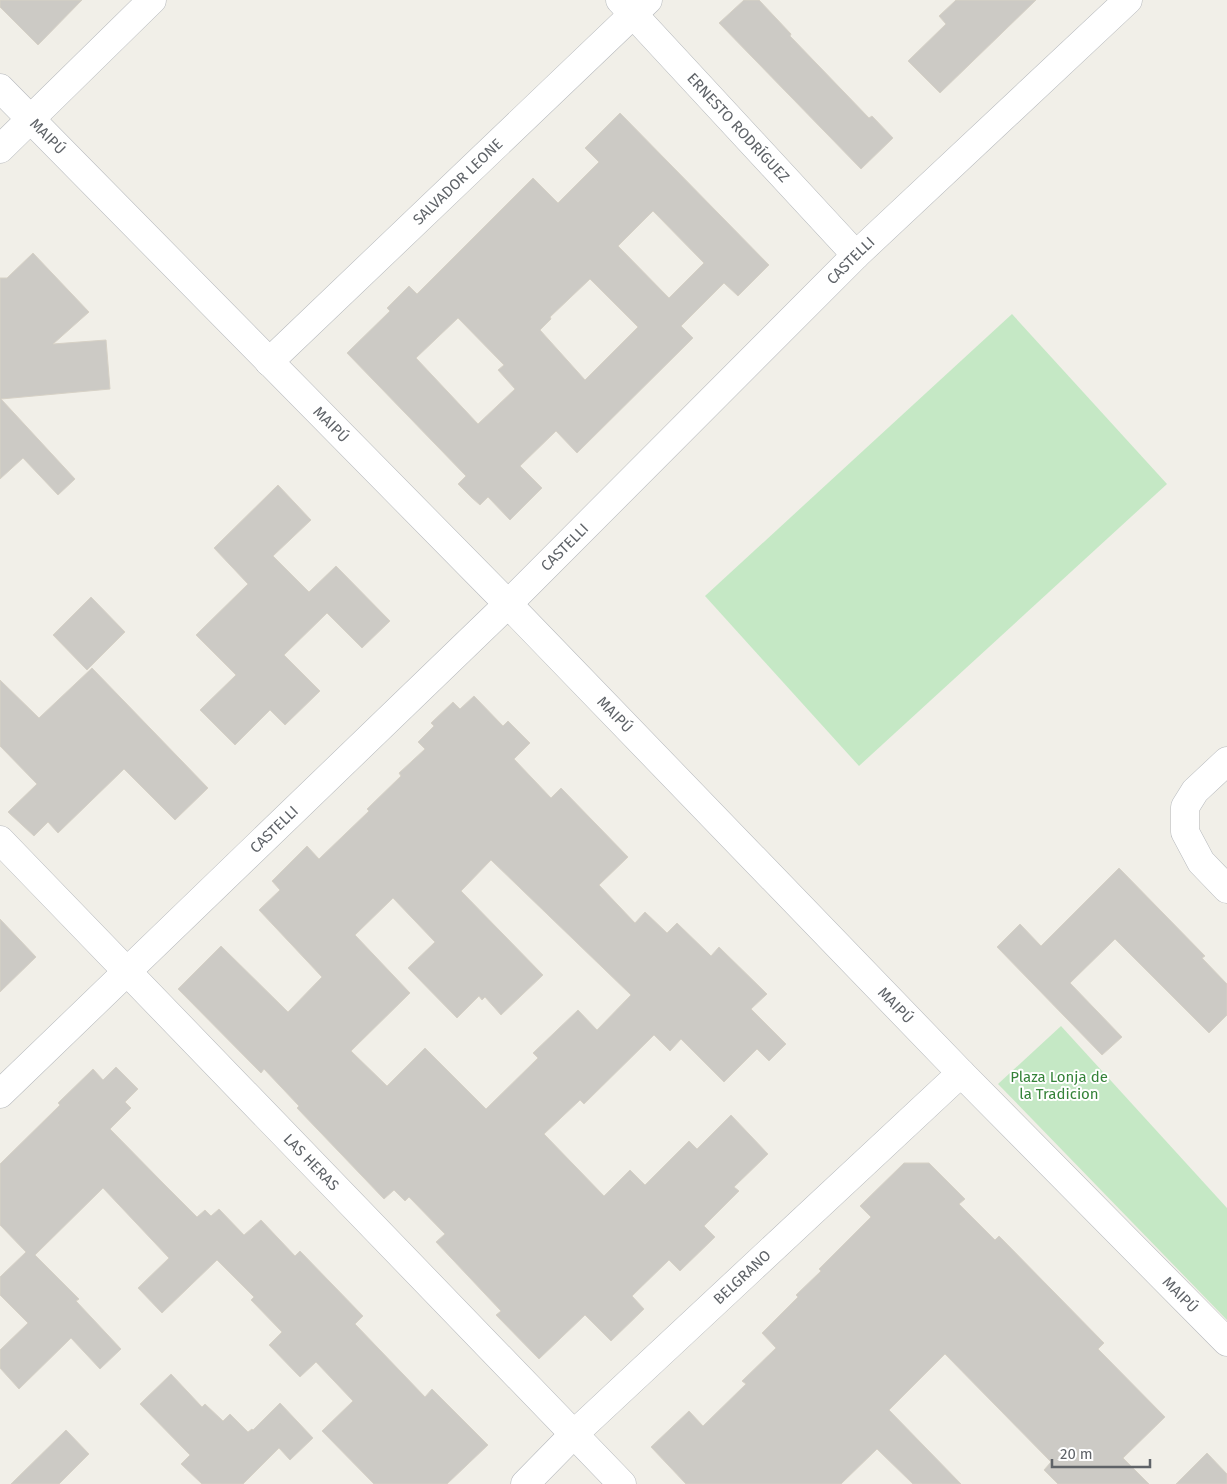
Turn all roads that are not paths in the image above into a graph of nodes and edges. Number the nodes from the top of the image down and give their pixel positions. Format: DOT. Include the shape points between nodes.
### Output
graph roads {
  1 [pos="152,0"];
  2 [pos="1128,0"];
  3 [pos="634,5"];
  4 [pos="0,88"];
  5 [pos="30,118"];
  6 [pos="0,149"];
  7 [pos="856,255"];
  8 [pos="269,362"];
  9 [pos="508,604"];
  10 [pos="1227,761"];
  11 [pos="0,840"];
  12 [pos="1227,889"];
  13 [pos="127,971"];
  14 [pos="961,1073"];
  15 [pos="0,1094"];
  16 [pos="1227,1342"];
  17 [pos="574,1434"];
  18 [pos="525,1484"];
  19 [pos="622,1484"];
  1 -- 5 [label="street"];
  2 -- 7 [label="street, CASTELLI"];
  3 -- 7 [label="street, ERNESTO RODRÍGUEZ"];
  3 -- 8 [label="street, SALVADOR LEONE"];
  4 -- 5 [label="street, MAIPÚ"];
  5 -- 6 [label="street"];
  5 -- 8 [label="street, MAIPÚ"];
  7 -- 9 [label="street, CASTELLI"];
  8 -- 9 [label="street, MAIPÚ"];
  9 -- 13 [label="street, CASTELLI"];
  9 -- 14 [label="street, MAIPÚ"];
  10 -- 12 [label="street" via="1195,791 1185,807 1185,832 1200,862"];
  11 -- 13 [label="street, LAS HERAS"];
  13 -- 15 [label="street, CASTELLI"];
  13 -- 17 [label="street, LAS HERAS"];
  14 -- 16 [label="street, MAIPÚ"];
  14 -- 17 [label="street, BELGRANO"];
  17 -- 18 [label="street, BELGRANO"];
  17 -- 19 [label="street, LAS HERAS"];
}
